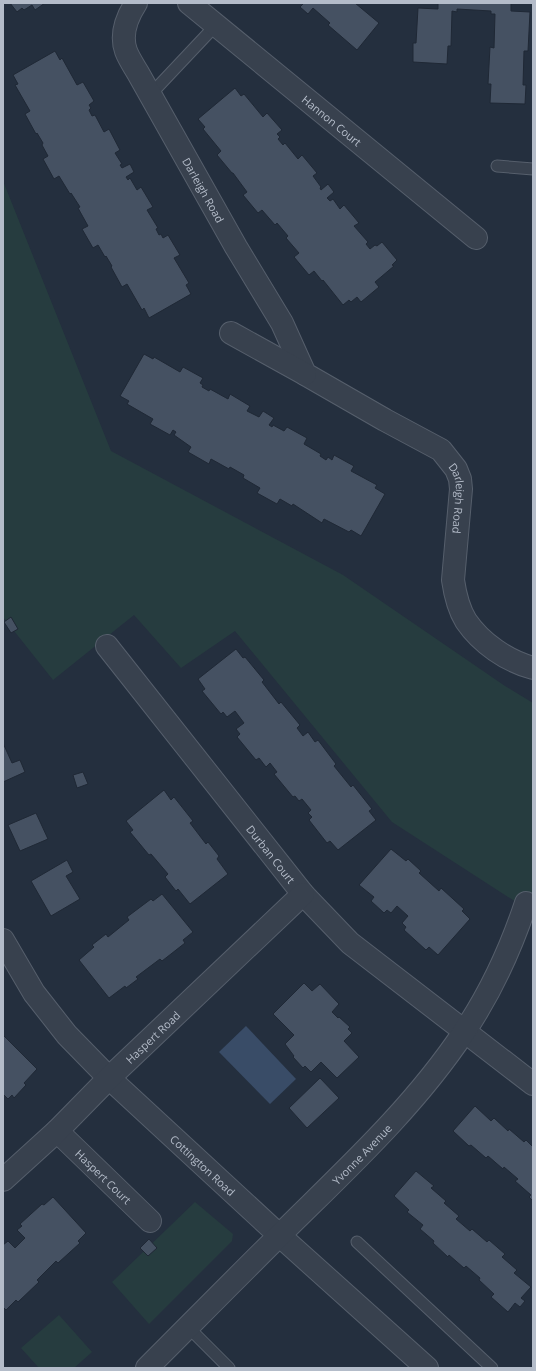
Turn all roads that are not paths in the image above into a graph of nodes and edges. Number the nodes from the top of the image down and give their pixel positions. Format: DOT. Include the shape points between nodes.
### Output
graph roads {
  1 [pos="136,3"];
  2 [pos="189,3"];
  3 [pos="216,25"];
  4 [pos="150,95"];
  5 [pos="497,166"];
  6 [pos="533,169"];
  7 [pos="476,238"];
  8 [pos="231,332"];
  9 [pos="305,374"];
  10 [pos="107,646"];
  11 [pos="533,668"];
  12 [pos="303,894"];
  13 [pos="526,903"];
  14 [pos="3,940"];
  15 [pos="465,1031"];
  16 [pos="109,1078"];
  17 [pos="533,1084"];
  18 [pos="57,1131"];
  19 [pos="3,1180"];
  20 [pos="150,1221"];
  21 [pos="279,1235"];
  22 [pos="357,1242"];
  23 [pos="188,1327"];
  24 [pos="147,1368"];
  25 [pos="229,1368"];
  26 [pos="427,1368"];
  27 [pos="492,1368"];
  1 -- 4 [label="street, Darleigh Road" via="125,26 124,37 126,50"];
  2 -- 3 [label="street, Hannon Court"];
  3 -- 4 [label="lane"];
  3 -- 7 [label="street, Hannon Court"];
  4 -- 9 [label="street, Darleigh Road" via="282,324"];
  5 -- 6 [label="lane"];
  8 -- 9 [label="street, Darleigh Road"];
  9 -- 11 [label="street, Darleigh Road" via="433,445 452,462 460,479 461,489 453,580 459,607 466,621 484,641 509,659"];
  10 -- 12 [label="street, Durban Court"];
  12 -- 15 [label="street, Durban Court" via="350,943"];
  12 -- 16 [label="street, Haspert Road"];
  13 -- 15 [label="street, Yvonne Avenue" via="516,934 490,988"];
  14 -- 16 [label="street, Cottington Road" via="34,993 68,1035"];
  15 -- 17 [label="street, Durban Court"];
  15 -- 21 [label="street, Yvonne Avenue" via="430,1079 387,1128"];
  16 -- 18 [label="street, Haspert Road"];
  16 -- 21 [label="street, Cottington Road"];
  18 -- 19 [label="street, Haspert Road"];
  18 -- 20 [label="street, Haspert Court"];
  21 -- 23 [label="street, Yvonne Avenue"];
  21 -- 26 [label="street, Cottington Road"];
  22 -- 27 [label="lane"];
  23 -- 24 [label="street, Yvonne Avenue"];
  23 -- 25 [label="lane"];
}
